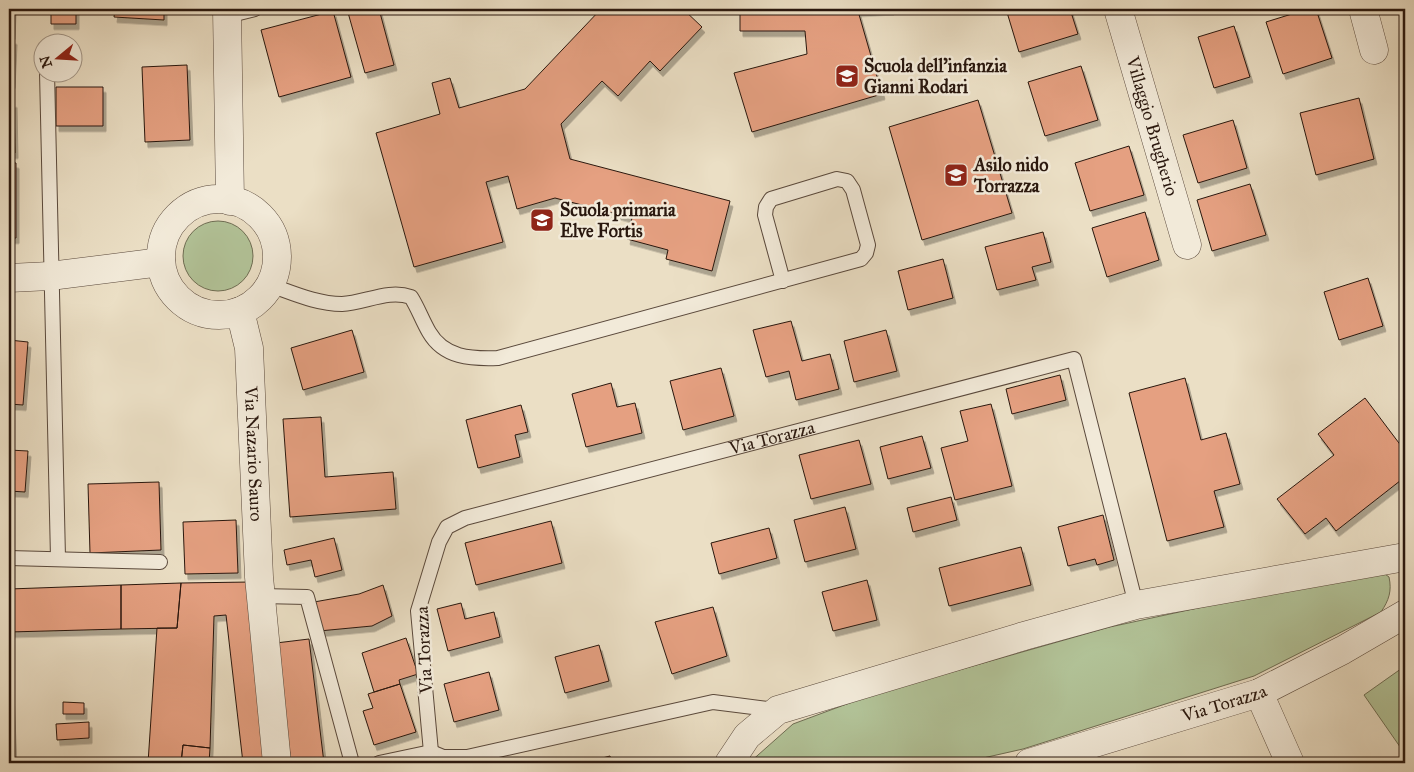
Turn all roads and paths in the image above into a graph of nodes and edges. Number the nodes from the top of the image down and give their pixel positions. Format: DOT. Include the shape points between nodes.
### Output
graph roads {
  1 [pos="255,9"];
  2 [pos="1118,9"];
  3 [pos="1363,9"];
  4 [pos="227,12"];
  5 [pos="1374,50"];
  6 [pos="46,82"];
  7 [pos="230,201"];
  8 [pos="1187,245"];
  9 [pos="161,262"];
  10 [pos="50,276"];
  11 [pos="9,278"];
  12 [pos="783,280"];
  13 [pos="270,285"];
  14 [pos="240,311"];
  15 [pos="9,558"];
  16 [pos="58,558"];
  17 [pos="160,562"];
  18 [pos="1400,563"];
  19 [pos="261,596"];
  20 [pos="1136,605"];
  21 [pos="1405,614"];
  22 [pos="1259,693"];
  23 [pos="778,710"];
  24 [pos="437,754"];
  25 [pos="277,763"];
  26 [pos="352,763"];
  27 [pos="378,763"];
  28 [pos="728,763"];
  29 [pos="1029,763"];
  30 [pos="1290,763"];
  1 -- 4 [label="lane"];
  2 -- 8 [label="street, Villaggio Brugherio"];
  3 -- 5 [label="street"];
  4 -- 7 [label="street"];
  6 -- 10 [label="lane"];
  7 -- 9 [label="street" via="206,201 177,217 165,238"];
  7 -- 13 [label="street" via="253,210 273,236 276,269"];
  9 -- 10 [label="street"];
  9 -- 14 [label="street" via="164,278 184,304 215,316"];
  10 -- 11 [label="street"];
  10 -- 16 [label="lane"];
  12 -- 12 [label="lane" via="861,259 866,254 868,245 854,190 847,181 837,179 771,199 765,215"];
  12 -- 13 [label="lane" via="498,358 476,359 456,355 440,346 429,333 411,296 401,293 362,302 323,303"];
  13 -- 14 [label="street" via="260,298"];
  14 -- 19 [label="street, Via Nazario Sauro" via="247,336 250,372"];
  15 -- 16 [label="lane"];
  16 -- 17 [label="lane"];
  18 -- 20 [label="street"];
  19 -- 25 [label="street, Via Nazario Sauro"];
  19 -- 26 [label="lane" via="308,597"];
  20 -- 23 [label="street"];
  20 -- 24 [label="lane, Via Torazza" via="1074,358 475,515 447,527 439,542 418,611"];
  21 -- 22 [label="street, Via Torazza"];
  22 -- 29 [label="street, Via Torazza"];
  22 -- 30 [label="street"];
  23 -- 24 [label="lane" via="712,702 467,757"];
  23 -- 28 [label="street" via="747,736"];
  24 -- 27 [label="lane"];
}
